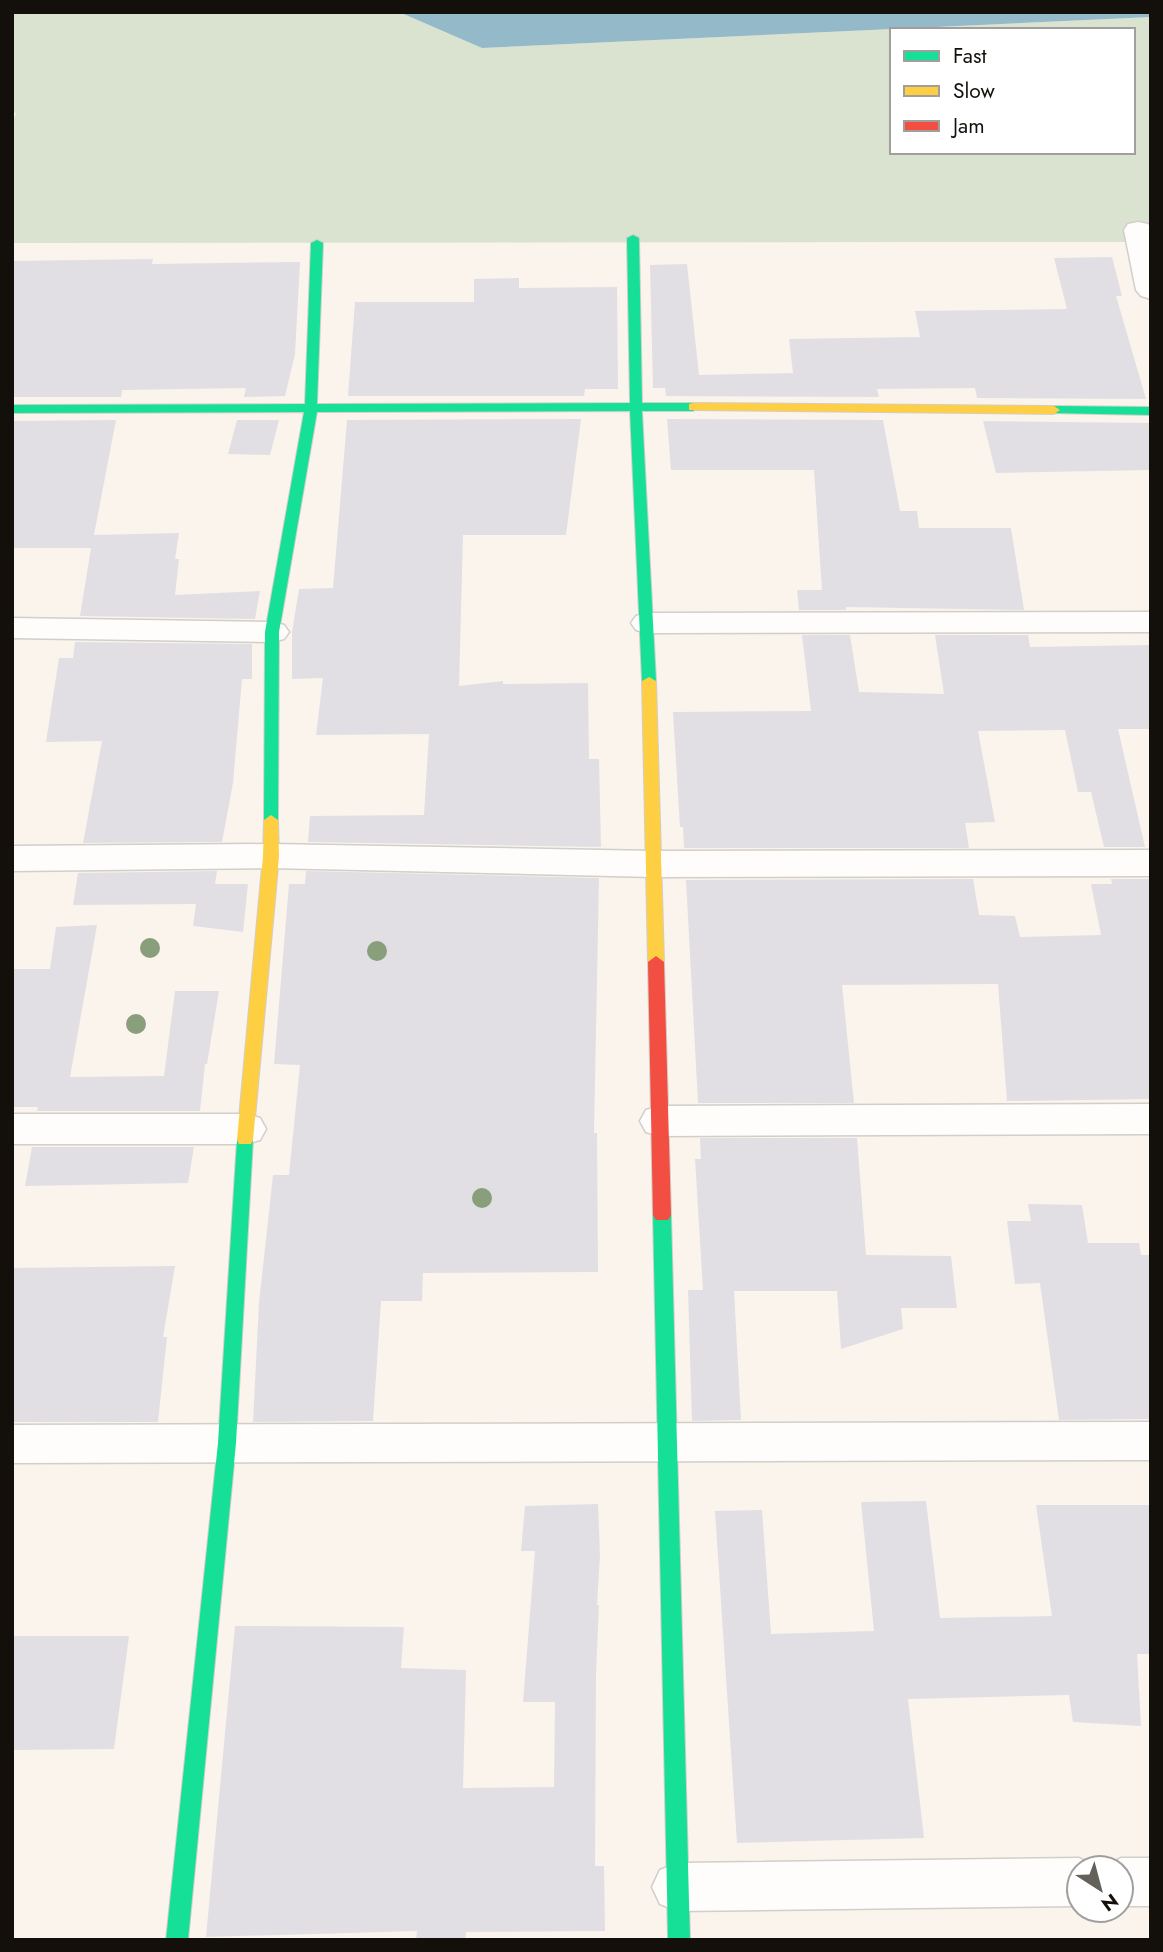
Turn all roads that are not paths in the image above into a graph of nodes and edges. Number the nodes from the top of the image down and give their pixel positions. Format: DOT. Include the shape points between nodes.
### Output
graph roads {
  1 [pos="1138,230"];
  2 [pos="633,238"];
  3 [pos="317,243"];
  4 [pos="1151,290"];
  5 [pos="636,407"];
  6 [pos="312,408"];
  7 [pos="12,409"];
  8 [pos="1151,411"];
  9 [pos="1151,622"];
  10 [pos="648,623"];
  11 [pos="12,628"];
  12 [pos="272,632"];
  13 [pos="271,856"];
  14 [pos="12,859"];
  15 [pos="1151,863"];
  16 [pos="654,864"];
  17 [pos="1151,1119"];
  18 [pos="660,1121"];
  19 [pos="12,1129"];
  20 [pos="246,1129"];
  21 [pos="1151,1441"];
  22 [pos="667,1442"];
  23 [pos="227,1443"];
  24 [pos="12,1444"];
  25 [pos="1065,1882"];
  26 [pos="677,1887"];
  27 [pos="177,1940"];
  28 [pos="679,1940"];
  1 -- 4 [label="street"];
  2 -- 5 [label="street"];
  3 -- 6 [label="street"];
  5 -- 6 [label="street"];
  5 -- 8 [label="street"];
  5 -- 10 [label="street"];
  6 -- 7 [label="street"];
  6 -- 12 [label="street"];
  9 -- 10 [label="street"];
  10 -- 16 [label="street"];
  11 -- 12 [label="street"];
  12 -- 13 [label="street"];
  13 -- 14 [label="street"];
  13 -- 16 [label="street"];
  13 -- 20 [label="street"];
  15 -- 16 [label="street"];
  16 -- 18 [label="street"];
  17 -- 18 [label="street"];
  18 -- 22 [label="street"];
  19 -- 20 [label="street"];
  20 -- 23 [label="street"];
  21 -- 22 [label="street"];
  22 -- 23 [label="street"];
  22 -- 26 [label="street"];
  23 -- 24 [label="street"];
  23 -- 27 [label="street"];
  25 -- 26 [label="street"];
  26 -- 28 [label="street"];
}
